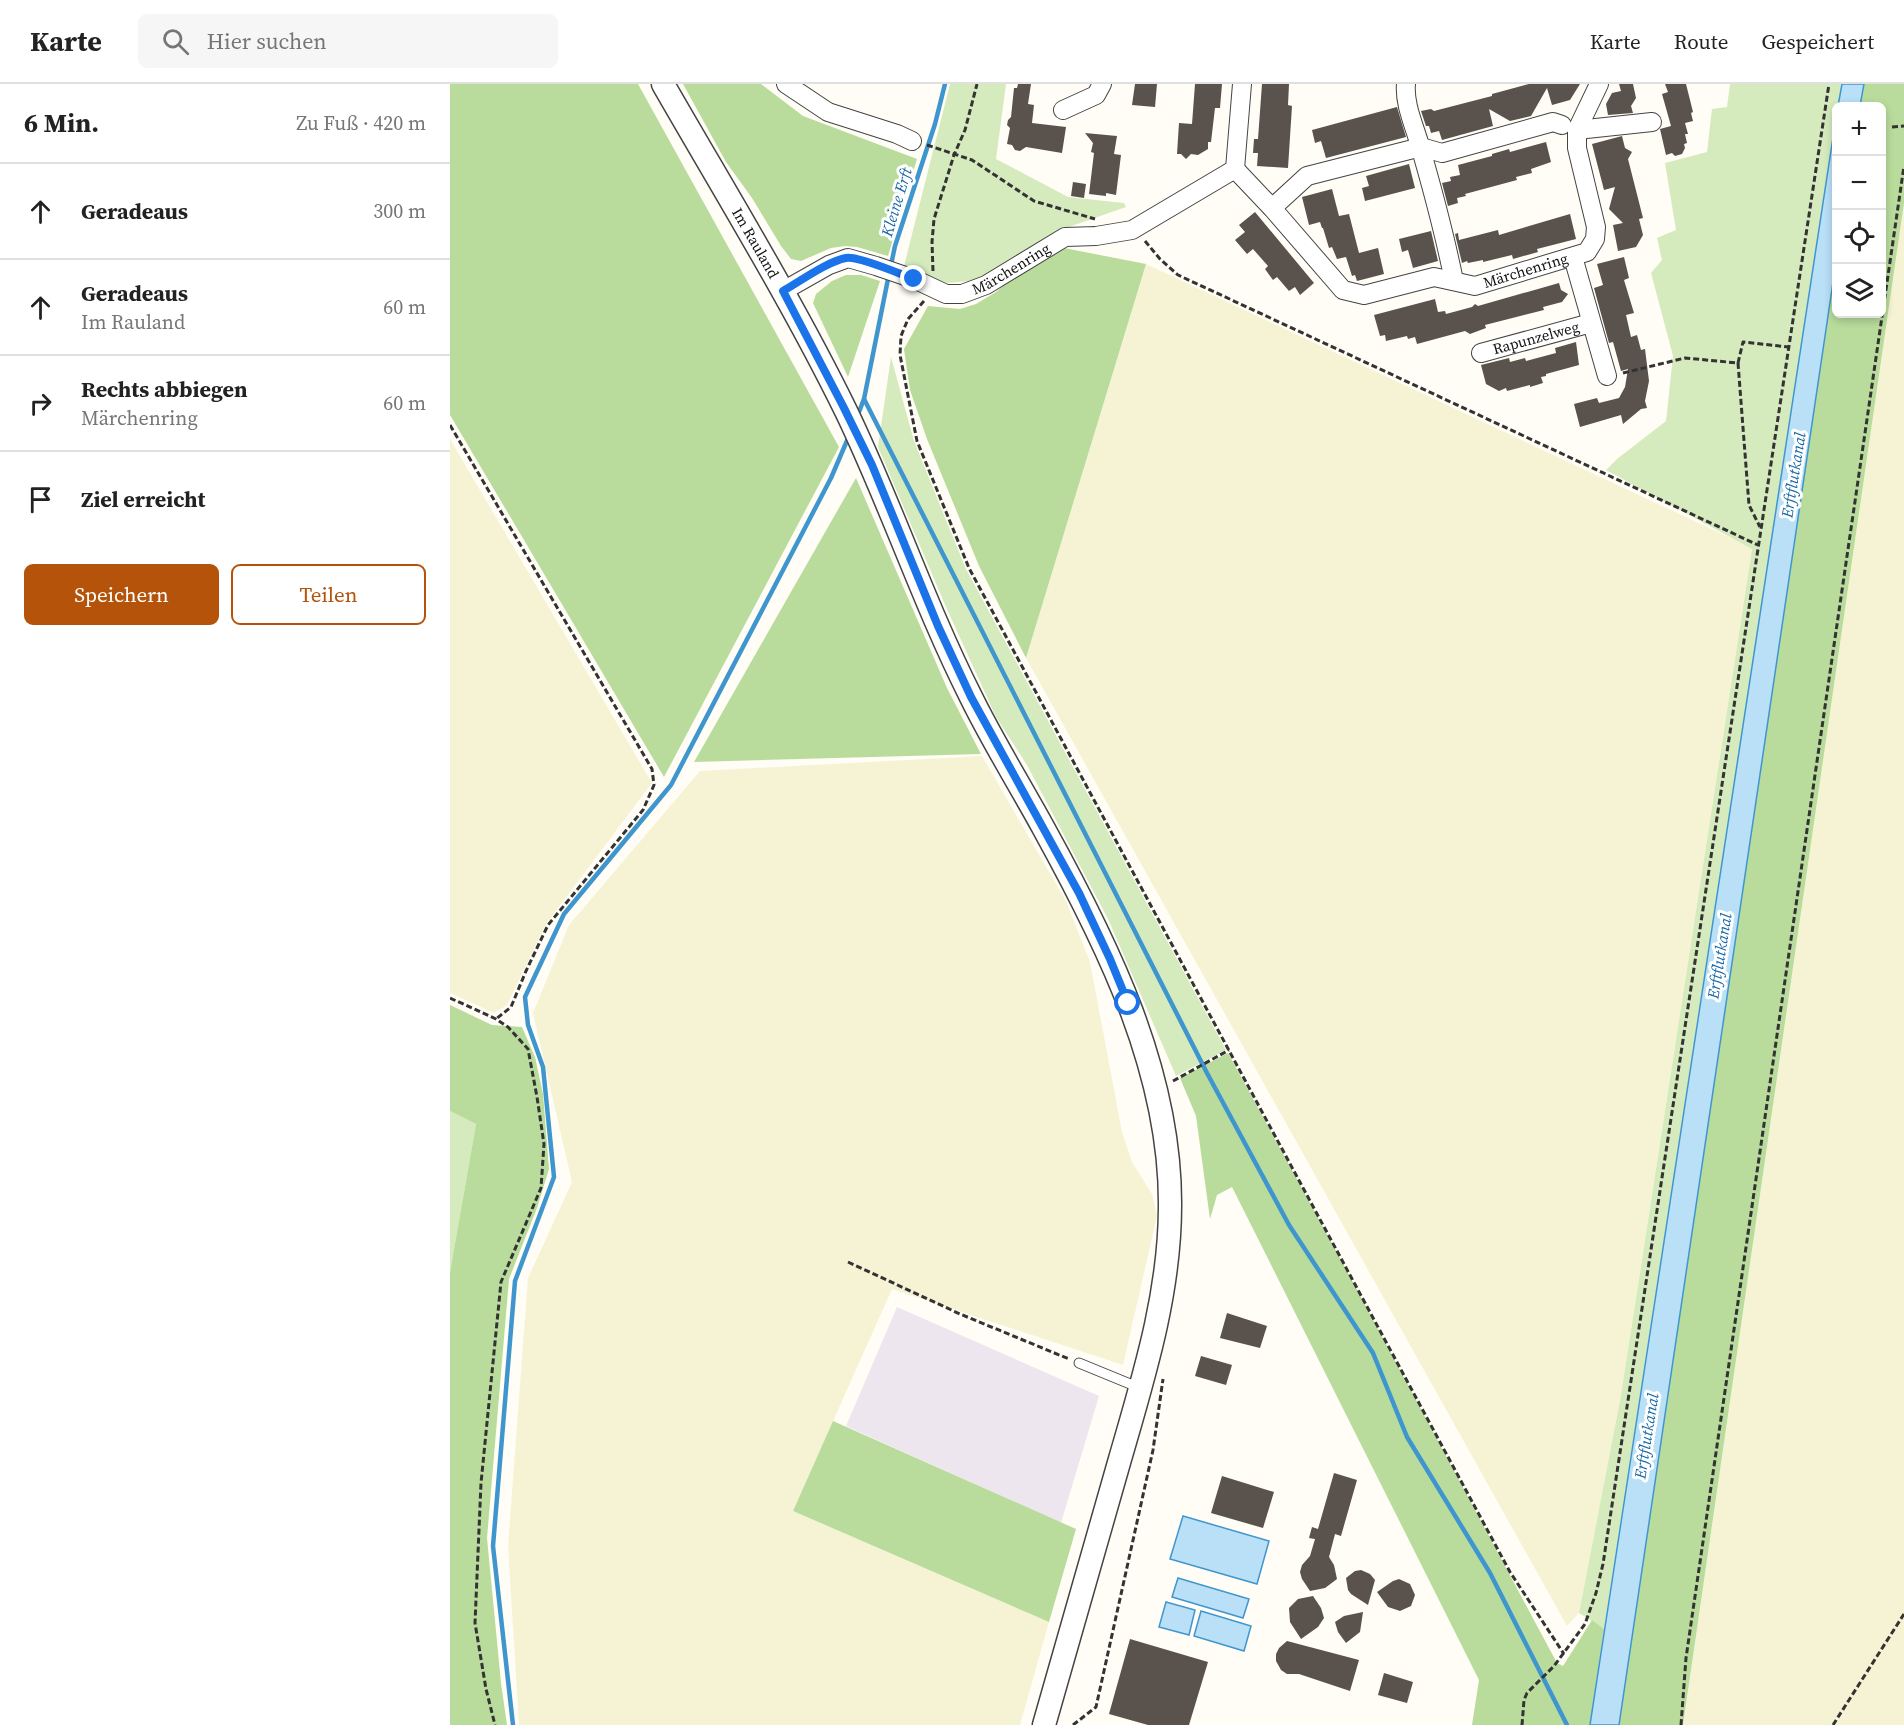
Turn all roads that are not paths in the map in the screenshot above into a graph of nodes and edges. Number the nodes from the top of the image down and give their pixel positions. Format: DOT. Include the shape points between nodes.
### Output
graph roads {
  1 [pos="663,84"];
  2 [pos="786,84"];
  3 [pos="1102,84"];
  4 [pos="1242,84"];
  5 [pos="1406,84"];
  6 [pos="1599,84"];
  7 [pos="1063,110"];
  8 [pos="1652,122"];
  9 [pos="1569,127"];
  10 [pos="918,142"];
  11 [pos="1420,147"];
  12 [pos="1235,169"];
  13 [pos="1272,208"];
  14 [pos="1573,257"];
  15 [pos="1454,281"];
  16 [pos="783,291"];
  17 [pos="1591,323"];
  18 [pos="1481,353"];
  19 [pos="1607,376"];
  20 [pos="1079,1363"];
  21 [pos="1140,1388"];
  22 [pos="1044,1725"];
  1 -- 16 [label="street, Im Rauland"];
  2 -- 10 [label="street" via="828,112"];
  3 -- 7 [label="street" via="1096,95"];
  4 -- 12 [label="street"];
  5 -- 11 [label="street"];
  6 -- 9 [label="street, Märchenring"];
  8 -- 9 [label="street"];
  9 -- 11 [label="street" via="1553,122 1442,153"];
  9 -- 14 [label="street, Märchenring" via="1596,226 1596,239 1587,252"];
  11 -- 13 [label="street" via="1307,176"];
  11 -- 15 [label="street"];
  12 -- 13 [label="street, Märchenring"];
  12 -- 16 [label="street, Märchenring" via="1132,230 1065,237 976,290 962,294 946,294 914,279 848,258"];
  13 -- 15 [label="street, Märchenring" via="1343,290 1364,295 1434,277"];
  14 -- 15 [label="street, Märchenring" via="1475,286"];
  14 -- 17 [label="street, Rapunzelweg"];
  16 -- 21 [label="street, Im Rauland" via="872,465 971,697 1079,893 1110,959 1142,1043 1162,1124 1170,1206 1163,1289"];
  17 -- 18 [label="street, Rapunzelweg"];
  17 -- 19 [label="street, Rapunzelweg"];
  20 -- 21 [label="lane"];
  21 -- 22 [label="street, Im Rauland"];
}
